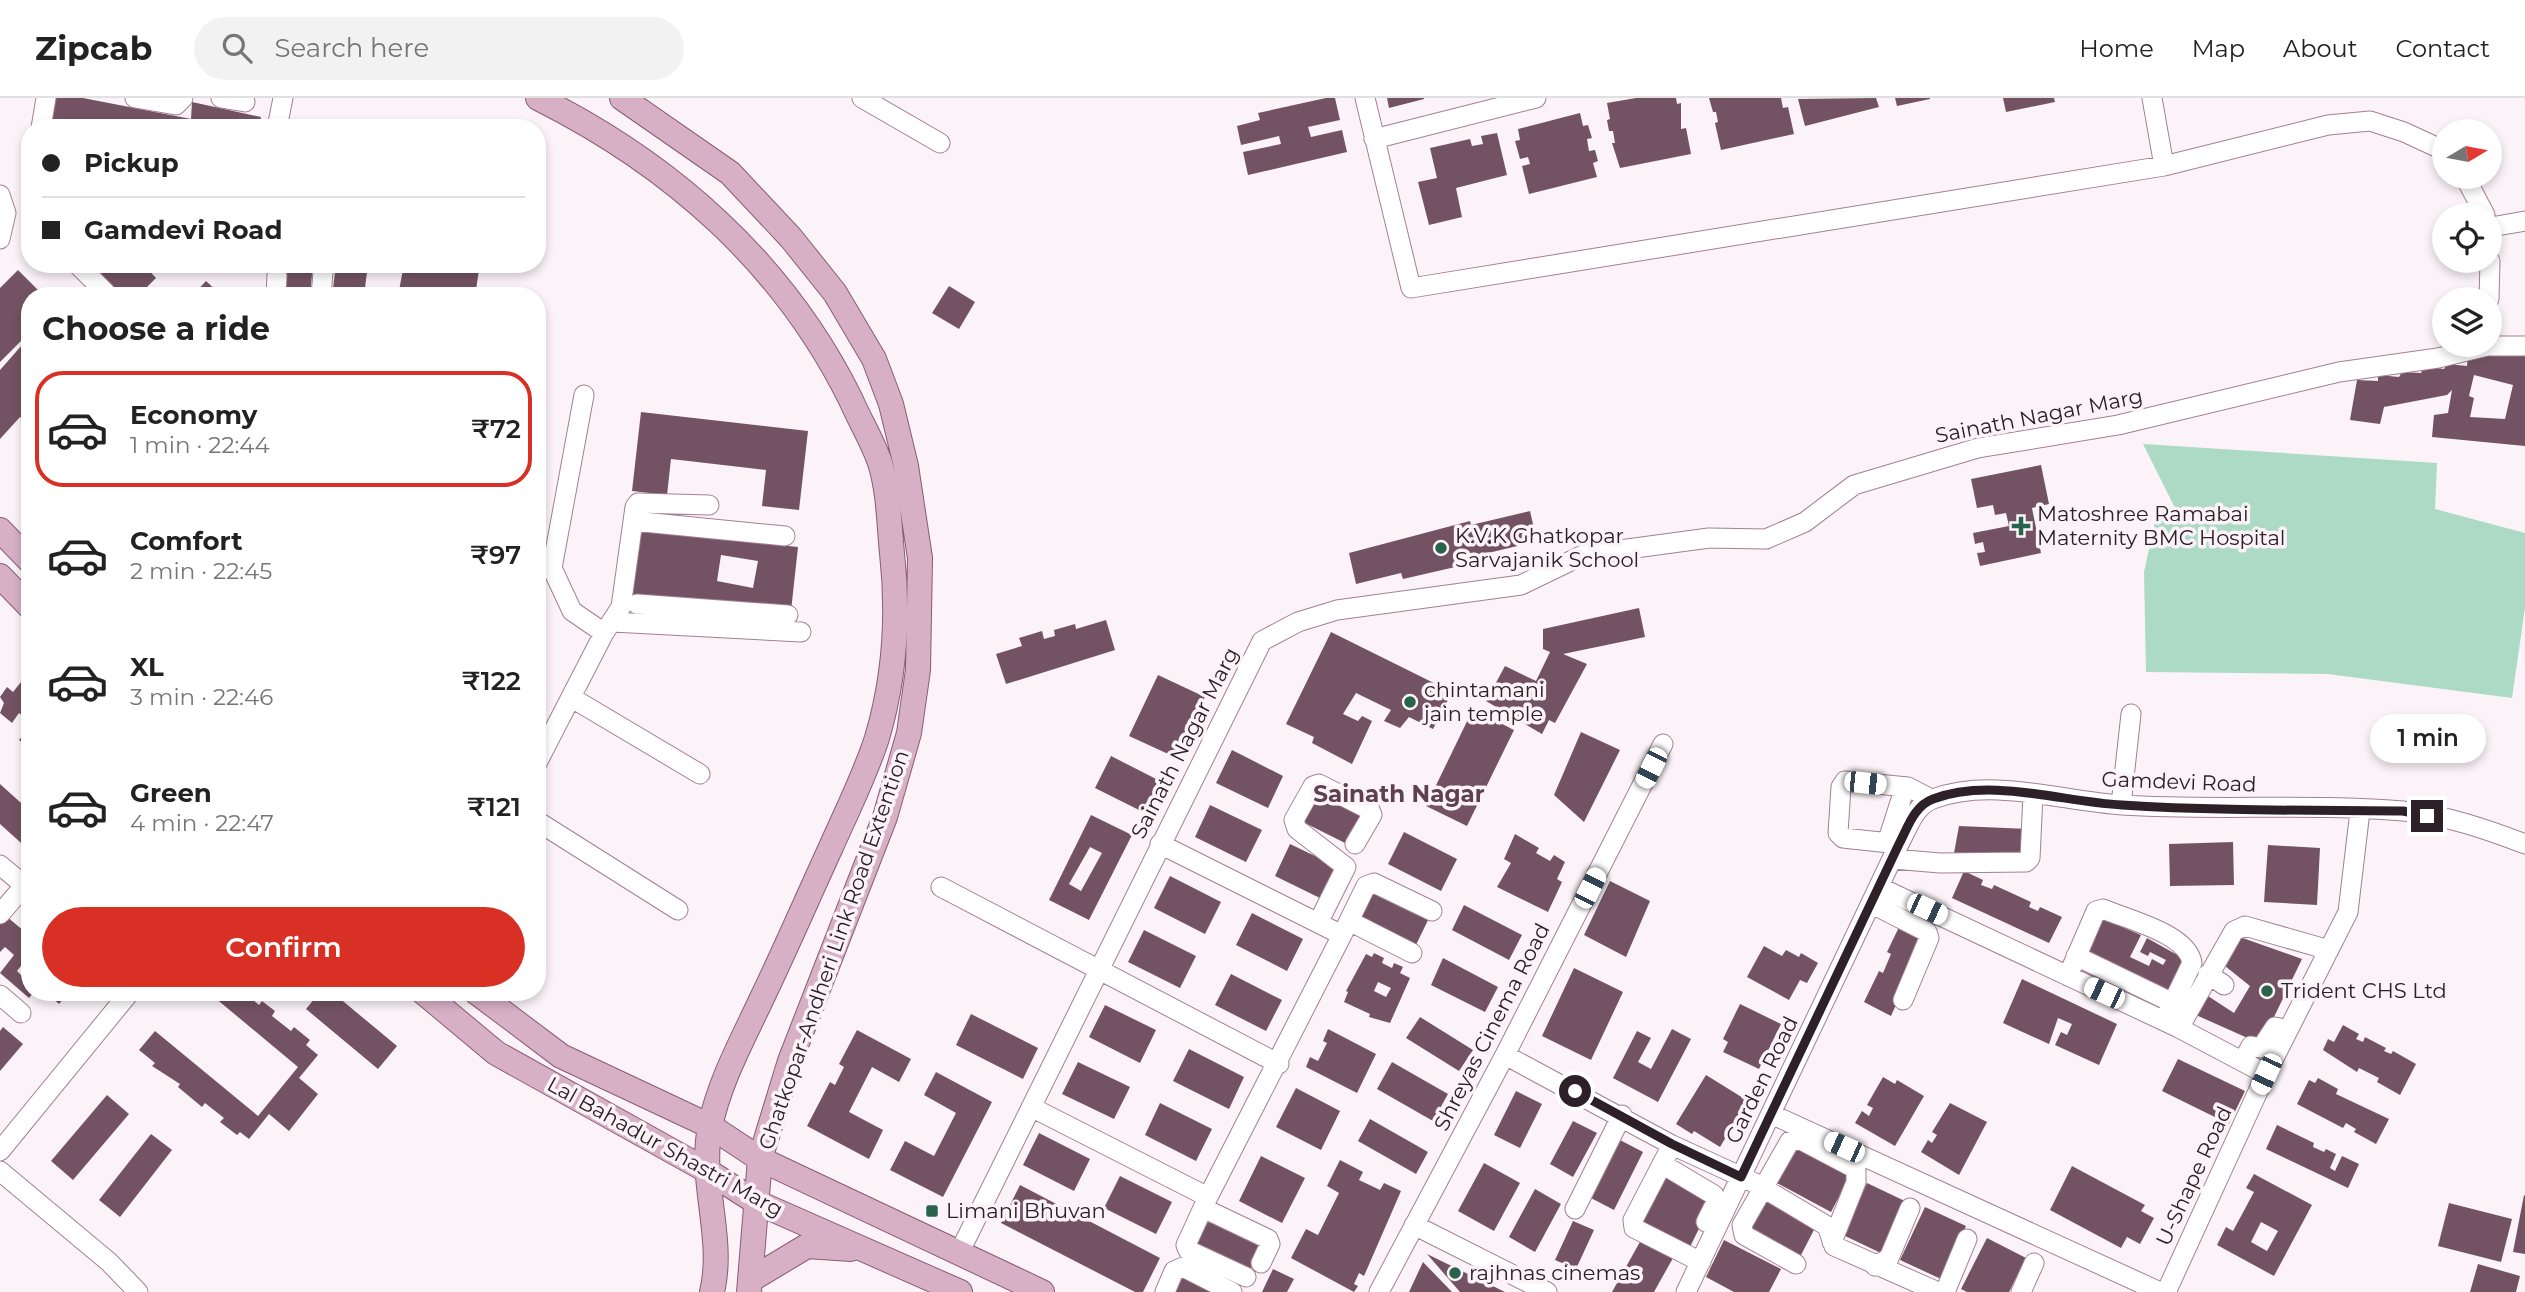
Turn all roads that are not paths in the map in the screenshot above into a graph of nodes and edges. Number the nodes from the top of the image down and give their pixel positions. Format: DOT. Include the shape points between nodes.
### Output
graph roads {
  1 [pos="46,98"];
  2 [pos="135,98"];
  3 [pos="183,98"];
  4 [pos="221,98"];
  5 [pos="283,98"];
  6 [pos="538,98"];
  7 [pos="622,98"];
  8 [pos="862,98"];
  9 [pos="1365,98"];
  10 [pos="1536,98"];
  11 [pos="2152,98"];
  12 [pos="245,102"];
  13 [pos="1468,106"];
  14 [pos="42,119"];
  15 [pos="278,119"];
  16 [pos="1374,139"];
  17 [pos="940,144"];
  18 [pos="2432,145"];
  19 [pos="2164,166"];
  20 [pos="0,195"];
  21 [pos="2525,220"];
  22 [pos="2502,224"];
  23 [pos="0,239"];
  24 [pos="86,273"];
  25 [pos="276,275"];
  26 [pos="100,287"];
  27 [pos="276,287"];
  28 [pos="2502,345"];
  29 [pos="2525,346"];
  30 [pos="2442,357"];
  31 [pos="584,395"];
  32 [pos="709,505"];
  33 [pos="633,521"];
  34 [pos="0,530"];
  35 [pos="785,536"];
  36 [pos="21,552"];
  37 [pos="0,576"];
  38 [pos="21,598"];
  39 [pos="637,604"];
  40 [pos="692,617"];
  41 [pos="608,627"];
  42 [pos="801,632"];
  43 [pos="572,698"];
  44 [pos="2131,714"];
  45 [pos="1663,744"];
  46 [pos="546,747"];
  47 [pos="700,774"];
  48 [pos="1905,787"];
  49 [pos="2034,795"];
  50 [pos="1931,799"];
  51 [pos="850,805"];
  52 [pos="2121,805"];
  53 [pos="2360,811"];
  54 [pos="885,817"];
  55 [pos="546,827"];
  56 [pos="1160,844"];
  57 [pos="1355,844"];
  58 [pos="2525,844"];
  59 [pos="1893,849"];
  60 [pos="0,865"];
  61 [pos="21,880"];
  62 [pos="941,887"];
  63 [pos="21,892"];
  64 [pos="1875,895"];
  65 [pos="678,910"];
  66 [pos="1432,911"];
  67 [pos="0,914"];
  68 [pos="1318,923"];
  69 [pos="1346,928"];
  70 [pos="2329,950"];
  71 [pos="1412,953"];
  72 [pos="2076,956"];
  73 [pos="1098,969"];
  74 [pos="2068,976"];
  75 [pos="0,995"];
  76 [pos="1903,1000"];
  77 [pos="123,1001"];
  78 [pos="435,1001"];
  79 [pos="488,1001"];
  80 [pos="2173,1003"];
  81 [pos="21,1013"];
  82 [pos="2171,1025"];
  83 [pos="2288,1030"];
  84 [pos="1505,1055"];
  85 [pos="2243,1061"];
  86 [pos="1279,1064"];
  87 [pos="2266,1074"];
  88 [pos="1031,1107"];
  89 [pos="1771,1114"];
  90 [pos="1622,1115"];
  91 [pos="710,1126"];
  92 [pos="1672,1144"];
  93 [pos="0,1151"];
  94 [pos="760,1159"];
  95 [pos="1662,1164"];
  96 [pos="706,1170"];
  97 [pos="0,1171"];
  98 [pos="1741,1177"];
  99 [pos="1762,1187"];
  100 [pos="756,1202"];
  101 [pos="1205,1202"];
  102 [pos="1910,1208"];
  103 [pos="1575,1209"];
  104 [pos="1414,1225"];
  105 [pos="1968,1239"];
  106 [pos="1832,1242"];
  107 [pos="869,1250"];
  108 [pos="960,1251"];
  109 [pos="1695,1259"];
  110 [pos="1261,1263"];
  111 [pos="2034,1263"];
  112 [pos="1796,1264"];
  113 [pos="1875,1266"];
  114 [pos="1246,1277"];
  115 [pos="750,1286"];
  116 [pos="138,1292"];
  117 [pos="712,1292"];
  118 [pos="960,1292"];
  119 [pos="1042,1292"];
  120 [pos="1165,1292"];
  121 [pos="1233,1292"];
  122 [pos="1379,1292"];
  123 [pos="1547,1292"];
  124 [pos="1686,1292"];
  125 [pos="1938,1292"];
  126 [pos="1945,1292"];
  127 [pos="2021,1292"];
  1 -- 14 [label="street"];
  2 -- 3 [label="street" via="176,105"];
  4 -- 12 [label="street"];
  5 -- 15 [label="street"];
  6 -- 51 [label="main road, Ghatkopar-Andheri Link Road Extention" via="668,176 743,242 800,312 839,376 880,464 896,592 895,658 877,738"];
  7 -- 54 [label="main road, Ghatkopar-Andheri Link Road Extention" via="730,173 792,238 835,293 874,359 891,404 920,558 918,670 909,733"];
  8 -- 17 [label="street"];
  9 -- 16 [label="street"];
  10 -- 13 [label="street"];
  11 -- 19 [label="street"];
  13 -- 16 [label="street"];
  16 -- 19 [label="street" via="1411,288"];
  18 -- 19 [label="street" via="2370,121 2328,125"];
  20 -- 23 [label="street" via="6,213"];
  21 -- 22 [label="street"];
  24 -- 26 [label="street"];
  25 -- 27 [label="street"];
  28 -- 29 [label="street, Sainath Nagar Marg"];
  30 -- 56 [label="street, Sainath Nagar Marg" via="2339,372 2118,425 1978,447 1854,485 1805,522 1766,539 1709,538 1583,555 1521,585 1337,610 1298,622 1262,641"];
  31 -- 41 [label="street" via="552,568 572,611"];
  32 -- 33 [label="street" via="638,503"];
  33 -- 35 [label="street"];
  33 -- 41 [label="street" via="621,607"];
  34 -- 36 [label="main road"];
  37 -- 38 [label="main road"];
  39 -- 40 [label="street"];
  40 -- 41 [label="street"];
  40 -- 42 [label="street" via="777,620"];
  41 -- 43 [label="street"];
  43 -- 46 [label="street"];
  43 -- 47 [label="street"];
  44 -- 52 [label="street"];
  45 -- 84 [label="street, Shreyas Cinema Road"];
  48 -- 50 [label="street"];
  48 -- 59 [label="street"];
  48 -- 59 [label="street" via="1845,781 1841,787 1838,834"];
  49 -- 50 [label="street, Gamdevi Road" via="1984,790"];
  49 -- 52 [label="street, Gamdevi Road"];
  49 -- 59 [label="street" via="2026,862 1940,863"];
  50 -- 59 [label="street" via="1919,807"];
  51 -- 54 [label="main road"];
  51 -- 91 [label="main road, Ghatkopar-Andheri Link Road Extention" via="731,1065"];
  52 -- 53 [label="street, Gamdevi Road"];
  53 -- 58 [label="street, Gamdevi Road" via="2403,811 2473,825"];
  53 -- 70 [label="street, U-Shape Road" via="2348,912"];
  54 -- 94 [label="main road, Ghatkopar-Andheri Link Road Extention" via="790,1061"];
  55 -- 65 [label="street"];
  56 -- 68 [label="street"];
  56 -- 73 [label="street, Sainath Nagar Marg"];
  57 -- 68 [label="street" via="1372,815 1370,810 1319,784 1312,786 1294,820 1297,829 1346,867"];
  59 -- 64 [label="street"];
  60 -- 61 [label="street"];
  62 -- 73 [label="street"];
  63 -- 67 [label="street"];
  64 -- 74 [label="street"];
  64 -- 76 [label="street" via="1929,938"];
  64 -- 89 [label="street, Garden Road"];
  66 -- 69 [label="street" via="1374,883 1366,886"];
  68 -- 69 [label="street"];
  69 -- 71 [label="street"];
  69 -- 86 [label="street"];
  70 -- 82 [label="street" via="2245,926 2234,931 2216,980"];
  70 -- 83 [label="street, U-Shape Road"];
  72 -- 74 [label="street"];
  72 -- 80 [label="street"];
  72 -- 80 [label="street" via="2096,911 2103,909 2180,942 2192,963"];
  73 -- 86 [label="street"];
  73 -- 88 [label="street, Sainath Nagar Marg"];
  74 -- 82 [label="street"];
  75 -- 81 [label="street"];
  77 -- 93 [label="street"];
  78 -- 96 [label="main road, Lal Bahadur Shastri Marg" via="496,1053"];
  79 -- 91 [label="main road, Lal Bahadur Shastri Marg" via="561,1056"];
  80 -- 82 [label="street"];
  82 -- 85 [label="street"];
  83 -- 85 [label="street" via="2275,1027 2265,1045 2251,1046"];
  83 -- 87 [label="street, U-Shape Road"];
  84 -- 90 [label="street"];
  84 -- 104 [label="street, Shreyas Cinema Road"];
  85 -- 87 [label="street"];
  86 -- 101 [label="street"];
  87 -- 89 [label="street, U-Shape Road" via="2168,1288 2160,1292"];
  88 -- 101 [label="street"];
  88 -- 108 [label="street, Sainath Nagar Marg"];
  89 -- 98 [label="street, Garden Road"];
  90 -- 92 [label="street"];
  90 -- 103 [label="street"];
  91 -- 94 [label="main road, Lal Bahadur Shastri Marg"];
  91 -- 96 [label="main road, Ghatkopar-Andheri Link Road Extention"];
  92 -- 95 [label="street"];
  92 -- 98 [label="street"];
  94 -- 100 [label="main road, Ghatkopar-Andheri Link Road Extention"];
  94 -- 108 [label="main road, Lal Bahadur Shastri Marg"];
  95 -- 109 [label="street" via="1714,1195 1716,1202"];
  95 -- 109 [label="street" via="1633,1220 1634,1228"];
  96 -- 100 [label="main road, Lal Bahadur Shastri Marg"];
  96 -- 117 [label="main road, Ghatkopar-Andheri Link Road Extention" via="717,1273"];
  97 -- 116 [label="street"];
  98 -- 99 [label="street"];
  98 -- 109 [label="street, Garden Road"];
  99 -- 106 [label="street" via="1827,1226"];
  99 -- 106 [label="street" via="1790,1140 1799,1139 1856,1169 1856,1182"];
  99 -- 112 [label="street" via="1742,1225 1744,1235"];
  100 -- 107 [label="main road, Lal Bahadur Shastri Marg"];
  100 -- 115 [label="main road, Ghatkopar-Andheri Link Road Extention"];
  101 -- 110 [label="street" via="1268,1239"];
  101 -- 114 [label="street" via="1186,1245 1188,1250"];
  102 -- 113 [label="street" via="1889,1258"];
  104 -- 122 [label="street, Shreyas Cinema Road"];
  104 -- 123 [label="street"];
  105 -- 126 [label="street"];
  106 -- 113 [label="street"];
  107 -- 115 [label="main road" via="807,1246"];
  107 -- 118 [label="main road, Lal Bahadur Shastri Marg"];
  108 -- 119 [label="main road, Lal Bahadur Shastri Marg"];
  109 -- 124 [label="street, Garden Road"];
  111 -- 127 [label="street"];
  113 -- 125 [label="street"];
  120 -- 121 [label="street" via="1174,1271 1183,1268"];
}
